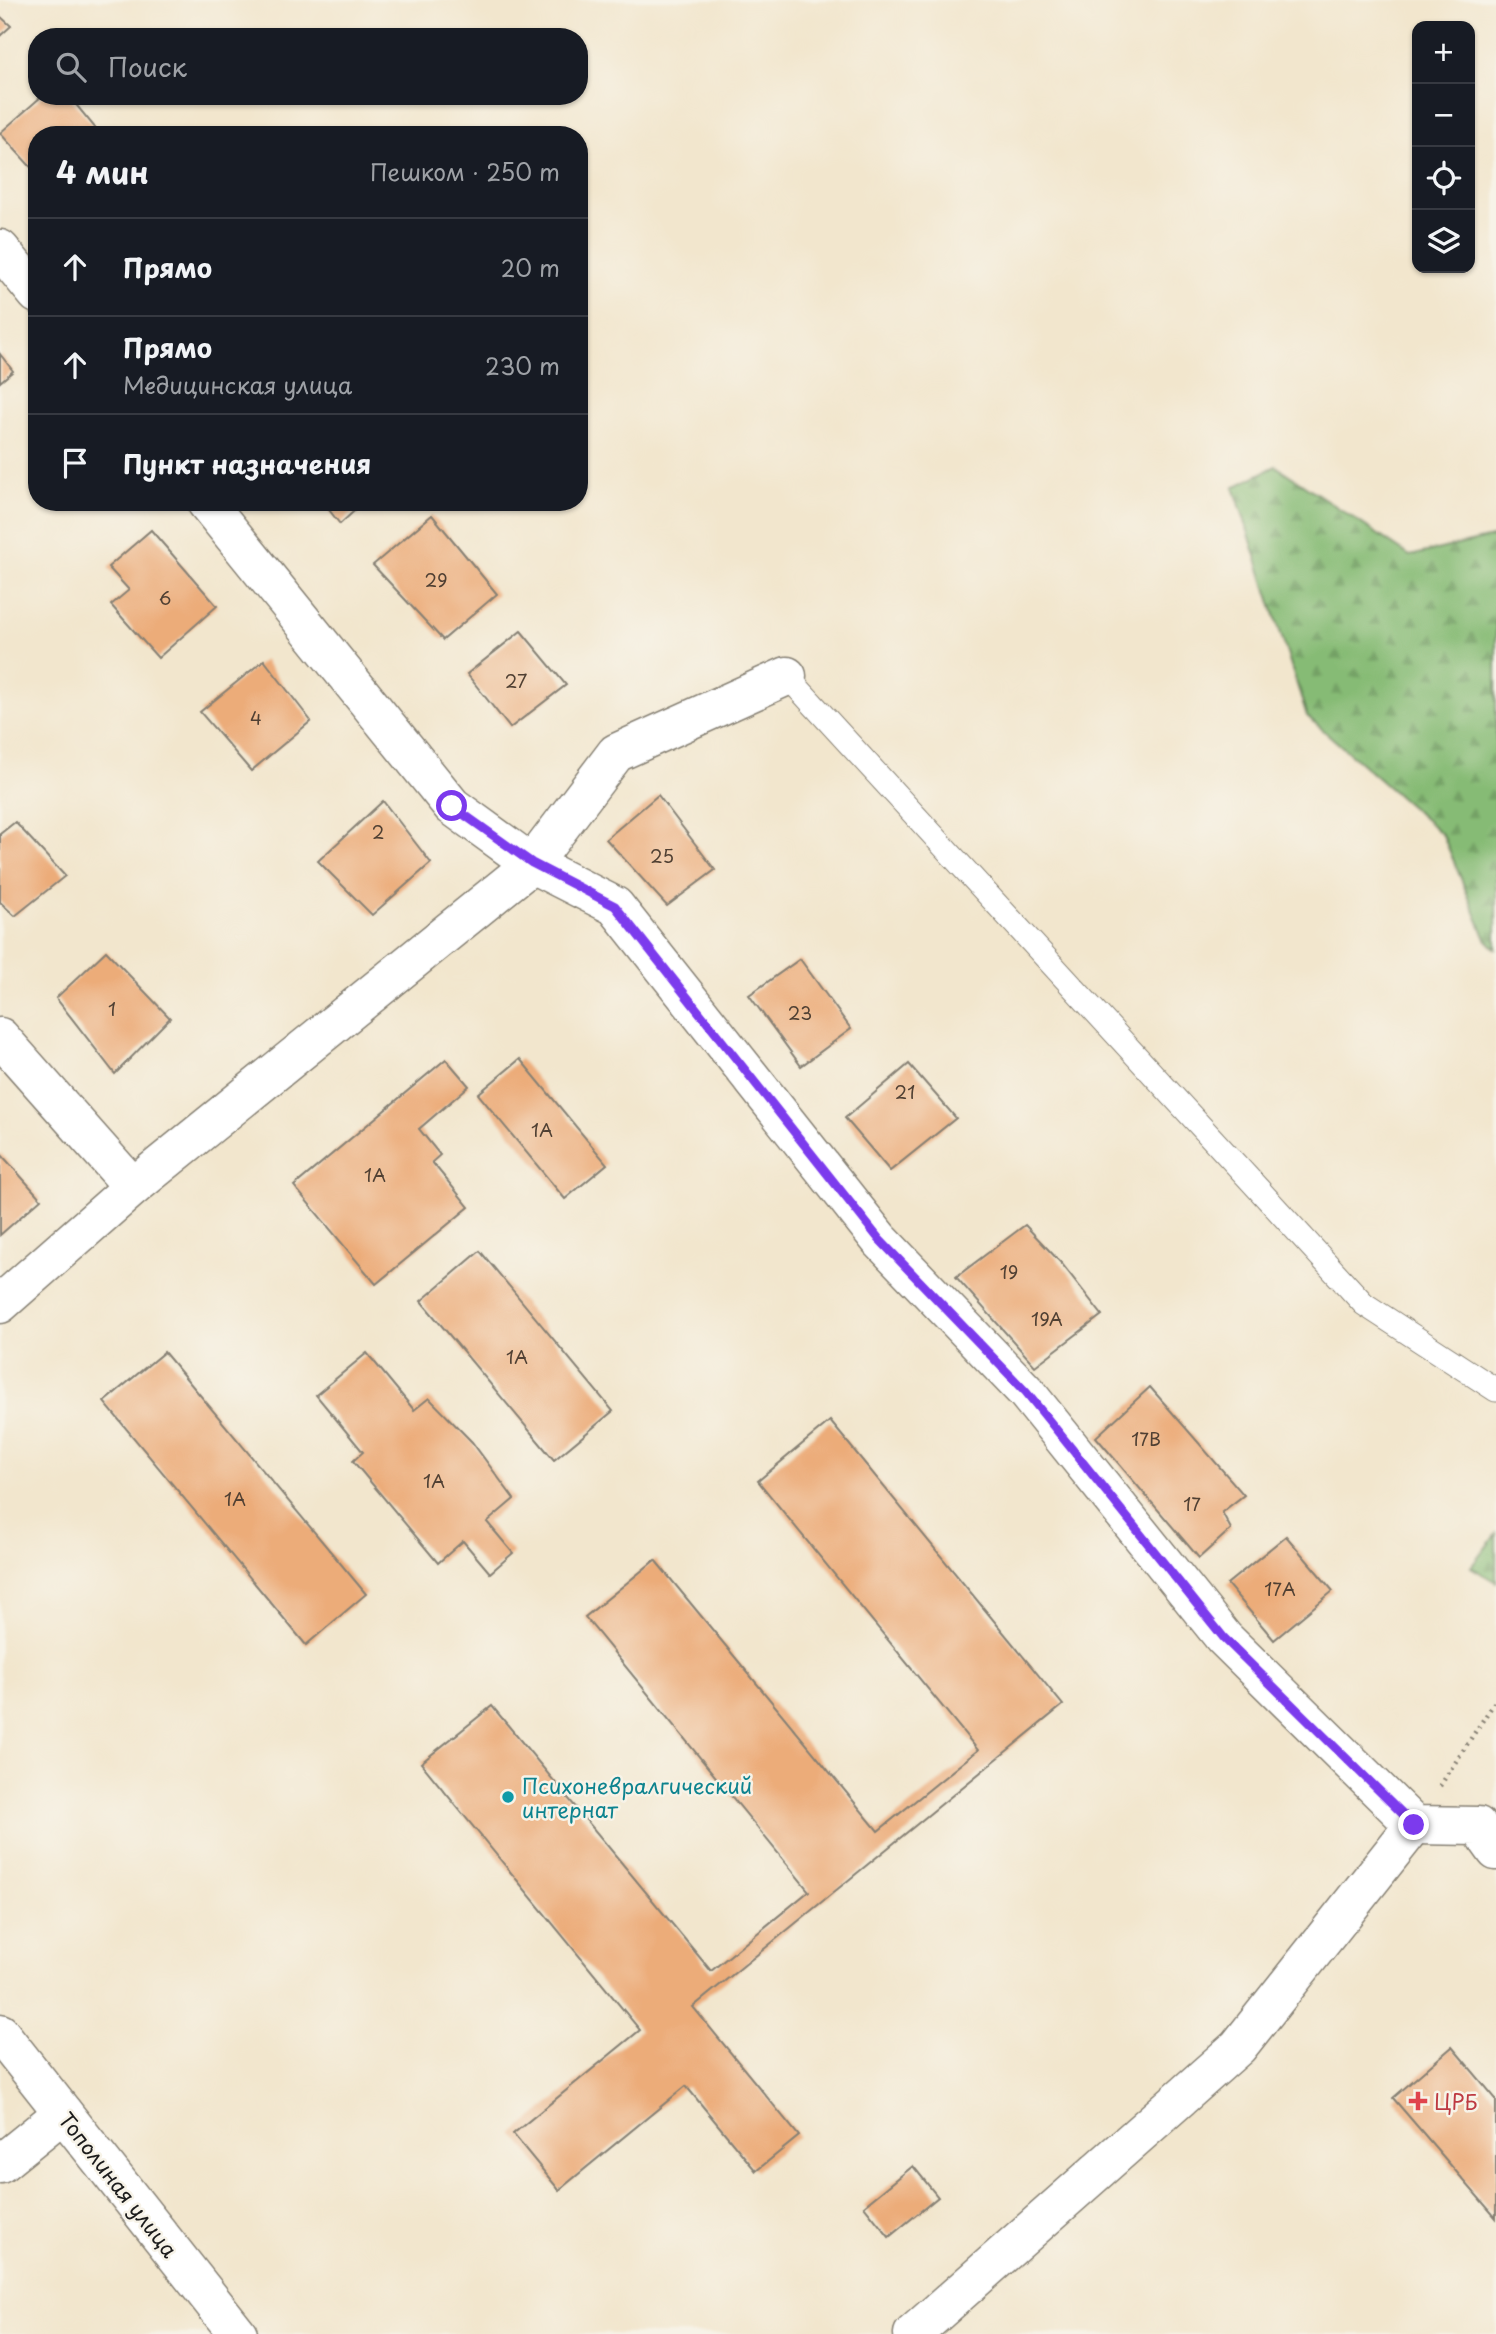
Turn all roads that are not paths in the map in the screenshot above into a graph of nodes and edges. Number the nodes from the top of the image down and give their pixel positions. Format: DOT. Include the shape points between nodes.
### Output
graph roads {
  1 [pos="0,248"];
  2 [pos="28,283"];
  3 [pos="213,511"];
  4 [pos="787,676"];
  5 [pos="532,863"];
  6 [pos="0,1037"];
  7 [pos="134,1187"];
  8 [pos="0,1304"];
  9 [pos="1496,1390"];
  10 [pos="1414,1825"];
  11 [pos="1496,1851"];
  12 [pos="0,2033"];
  13 [pos="63,2113"];
  14 [pos="0,2164"];
  15 [pos="238,2334"];
  16 [pos="913,2334"];
  1 -- 2 [label="street"];
  3 -- 5 [label="street" via="452,806"];
  4 -- 5 [label="street" via="616,753"];
  4 -- 9 [label="lane" via="1364,1304"];
  5 -- 7 [label="street"];
  5 -- 10 [label="street" via="615,906 879,1239 1026,1392 1224,1638"];
  6 -- 7 [label="street"];
  7 -- 8 [label="street"];
  10 -- 11 [label="street" via="1478,1826"];
  10 -- 16 [label="street" via="1238,2047"];
  12 -- 13 [label="street, Тополиная улица"];
  13 -- 14 [label="street"];
  13 -- 15 [label="street, Тополиная улица"];
}
